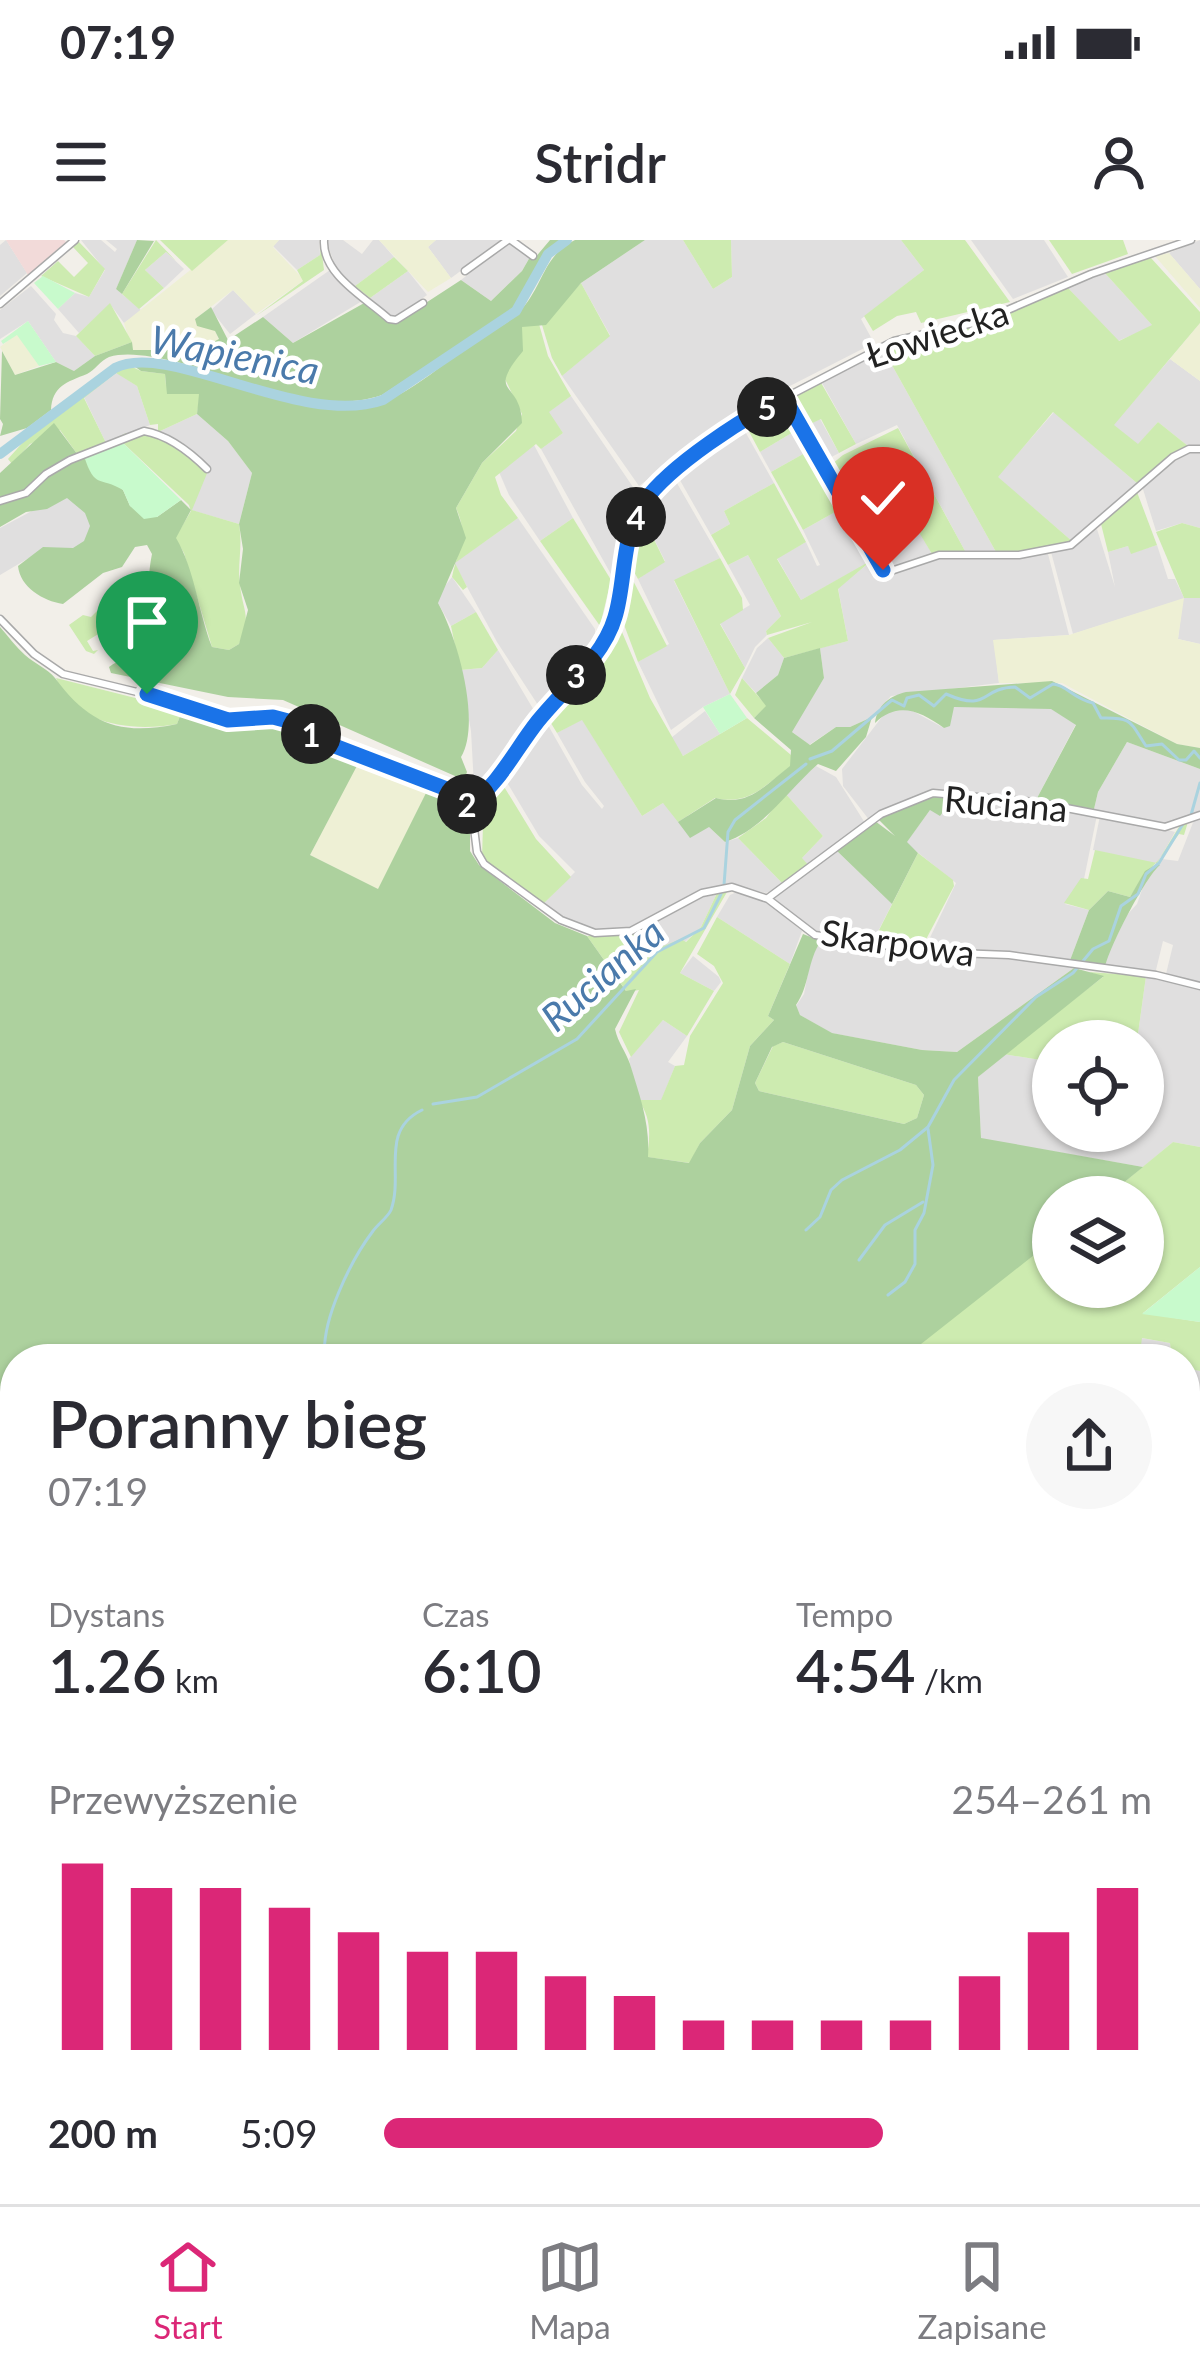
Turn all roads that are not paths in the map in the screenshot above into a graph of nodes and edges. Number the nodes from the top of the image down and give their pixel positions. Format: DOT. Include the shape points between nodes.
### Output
graph roads {
  1 [pos="75,240"];
  2 [pos="323,240"];
  3 [pos="510,240"];
  4 [pos="1191,240"];
  5 [pos="533,256"];
  6 [pos="465,271"];
  7 [pos="423,303"];
  8 [pos="0,304"];
  9 [pos="784,397"];
  10 [pos="1200,449"];
  11 [pos="207,469"];
  12 [pos="0,501"];
  13 [pos="0,619"];
  14 [pos="469,806"];
  15 [pos="1200,815"];
  16 [pos="767,898"];
  17 [pos="1200,986"];
  1 -- 8 [label="street"];
  2 -- 7 [label="street" via="331,267 389,319"];
  3 -- 5 [label="street"];
  3 -- 6 [label="street"];
  4 -- 9 [label="street, Łowiecka" via="982,321 901,338"];
  9 -- 10 [label="street" via="886,571 939,555 1019,555 1071,545 1174,457"];
  9 -- 14 [label="street, Łowiecka" via="646,498 607,635"];
  11 -- 12 [label="street" via="144,430"];
  13 -- 14 [label="street" via="63,674 222,718 288,721 452,791"];
  14 -- 16 [label="street" via="484,864 579,929 631,931 719,888"];
  15 -- 16 [label="street, Ruciana" via="1166,827 1035,802 933,794 881,814"];
  16 -- 17 [label="street, Skarpowa" via="824,937 1009,955"];
}
